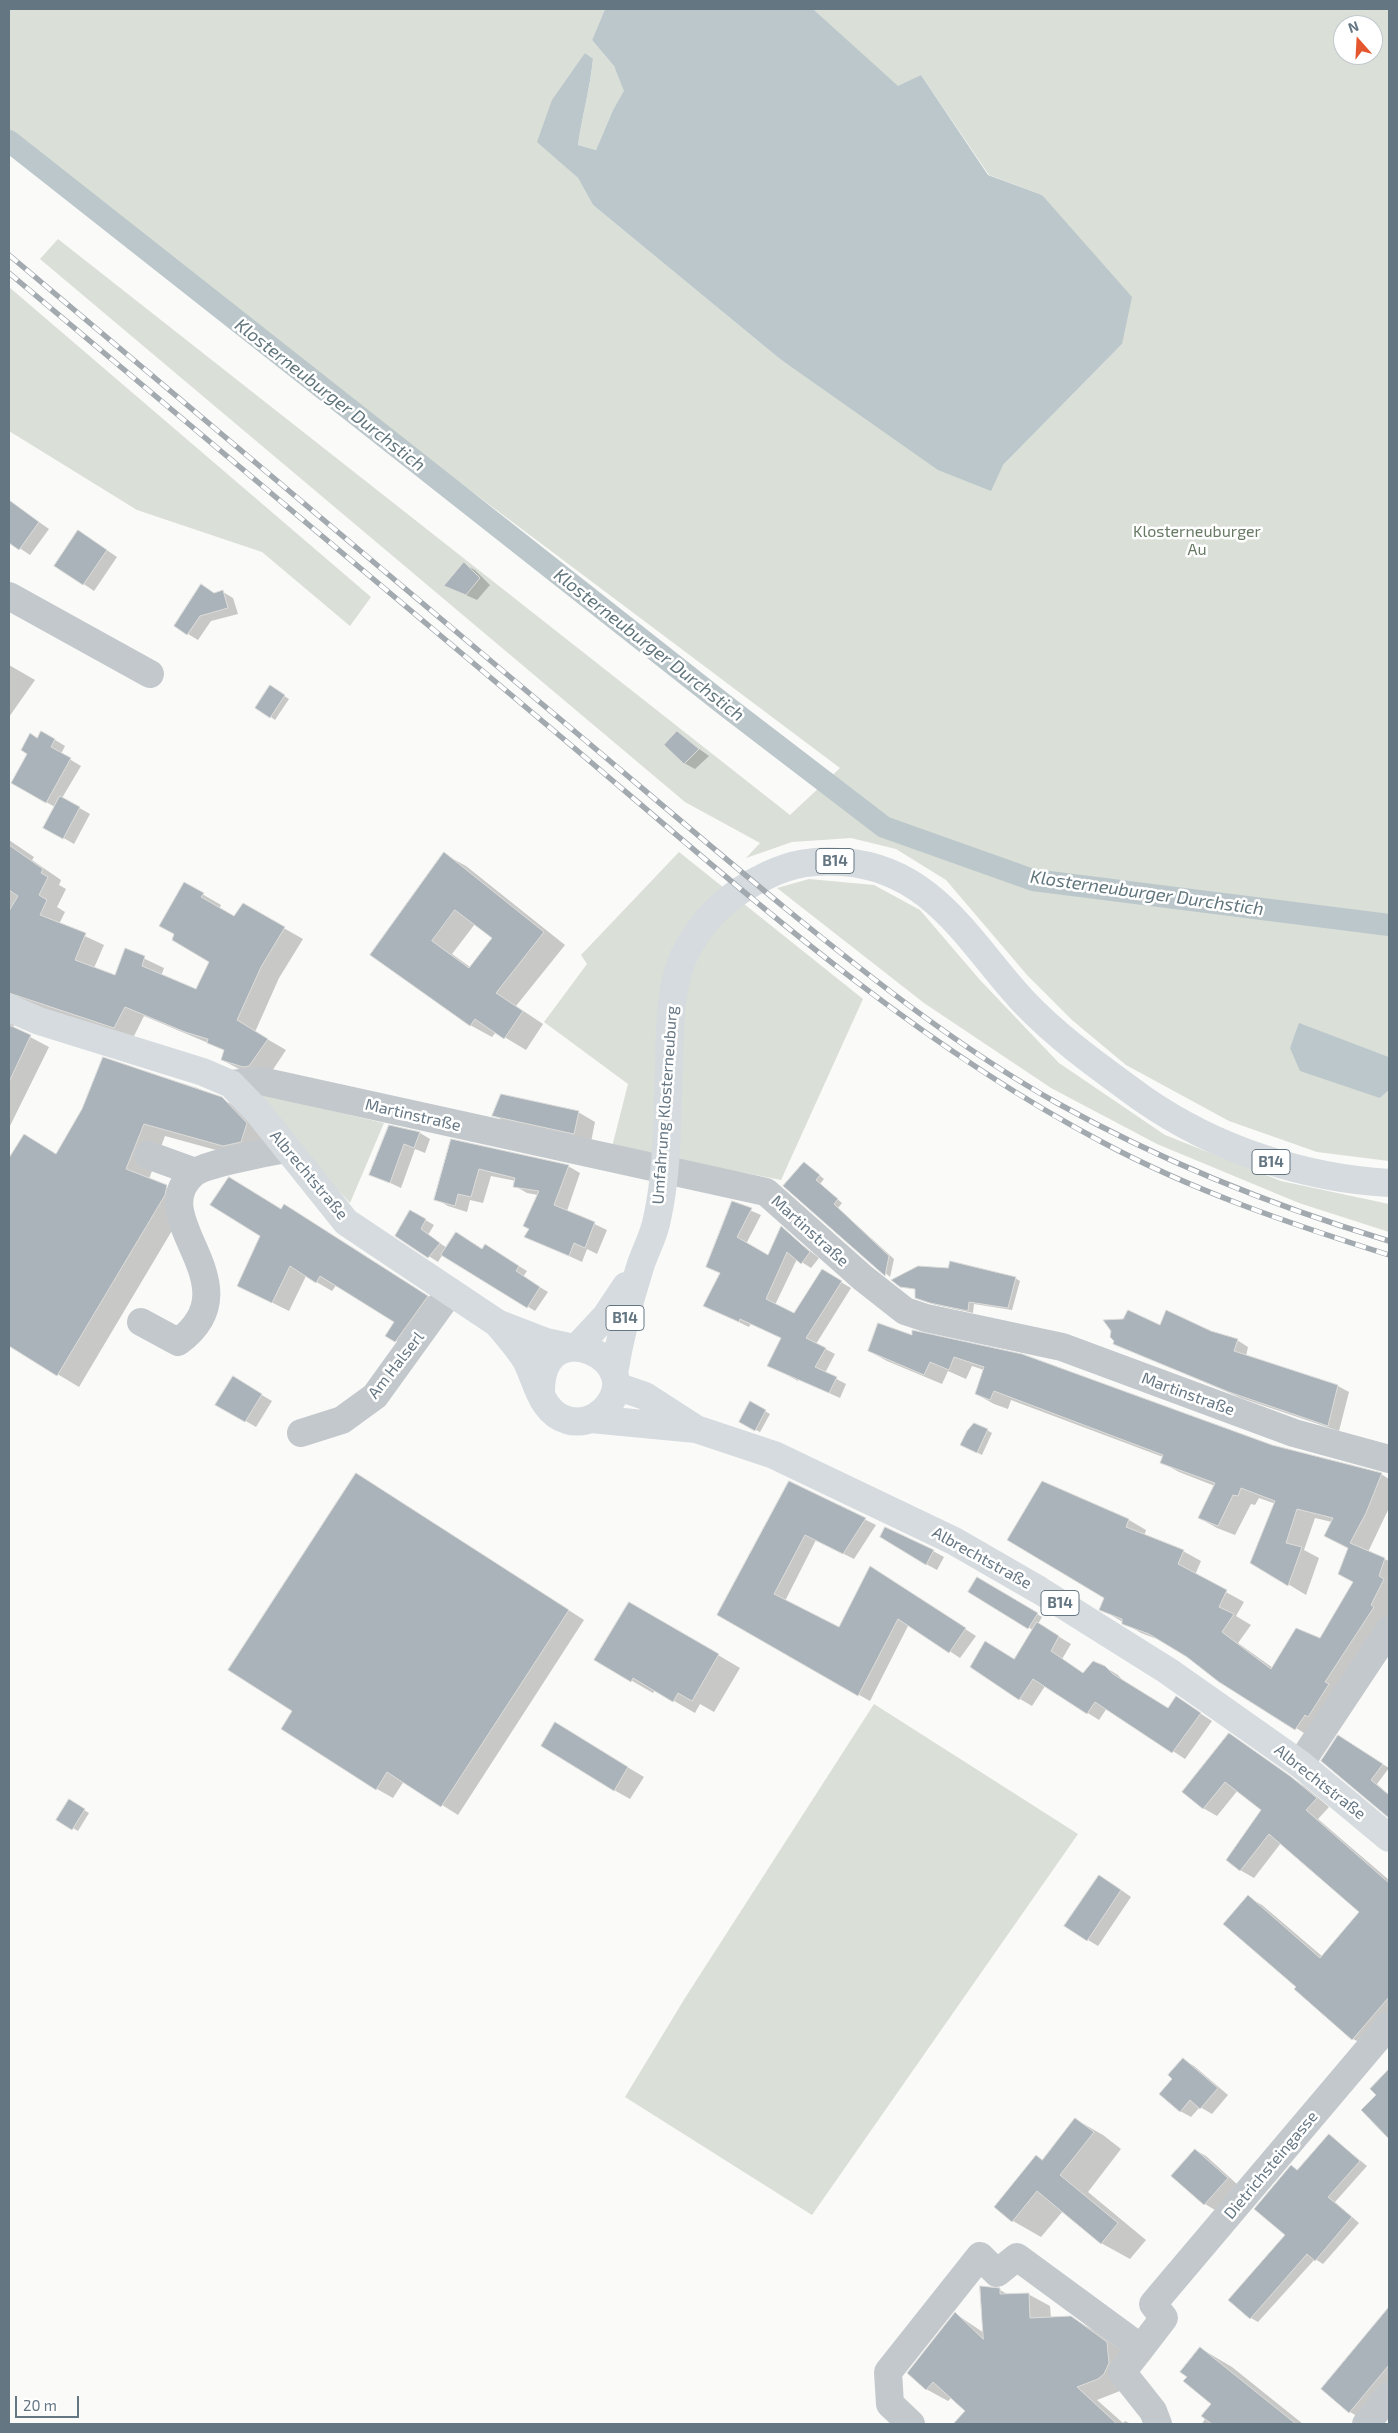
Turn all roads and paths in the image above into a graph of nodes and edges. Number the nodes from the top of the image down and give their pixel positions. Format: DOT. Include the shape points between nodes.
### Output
graph roads {
  1 [pos="9,596"];
  2 [pos="150,674"];
  3 [pos="9,1008"];
  4 [pos="230,1084"];
  5 [pos="286,1149"];
  6 [pos="148,1155"];
  7 [pos="195,1172"];
  8 [pos="1389,1183"];
  9 [pos="641,1264"];
  10 [pos="450,1292"];
  11 [pos="141,1322"];
  12 [pos="497,1323"];
  13 [pos="573,1347"];
  14 [pos="615,1380"];
  15 [pos="541,1394"];
  16 [pos="591,1419"];
  17 [pos="696,1429"];
  18 [pos="301,1434"];
  19 [pos="1389,1459"];
  20 [pos="1389,1630"];
  21 [pos="1300,1764"];
  22 [pos="1389,1838"];
  23 [pos="1389,2025"];
  24 [pos="1141,2348"];
  25 [pos="1389,2396"];
  26 [pos="911,2424"];
  27 [pos="1158,2424"];
  28 [pos="1366,2424"];
  1 -- 2 [label="street"];
  3 -- 4 [label="main road, Martinstraße" via="39,1022 203,1072"];
  4 -- 5 [label="main road, Albrechtstraße" via="258,1112"];
  4 -- 19 [label="street, Martinstraße" via="261,1081 766,1192 905,1311 1062,1346 1294,1433"];
  5 -- 7 [label="street"];
  5 -- 10 [label="main road, Albrechtstraße" via="346,1222"];
  6 -- 7 [label="street"];
  7 -- 11 [label="street" via="181,1190 180,1212 186,1235 205,1275 206,1300 201,1321 178,1342"];
  8 -- 9 [label="main road, Umfahrung Klosterneuburg / B14" via="1354,1181 1276,1164 1193,1128 1146,1101 1054,1031 1024,1001 961,925 921,888 891,872 855,862 817,860 786,866 748,884 715,910 683,959 670,1007 667,1138 657,1221"];
  9 -- 13 [label="main road, Umfahrung Klosterneuburg / B14" via="606,1316"];
  9 -- 14 [label="main road, Umfahrung Klosterneuburg / B14" via="622,1330"];
  10 -- 12 [label="main road, Albrechtstraße"];
  10 -- 18 [label="street, Am Halserl" via="375,1396 342,1420"];
  12 -- 13 [label="main road, Albrechtstraße" via="546,1342"];
  12 -- 15 [label="main road, Albrechtstraße" via="525,1358"];
  13 -- 14 [label="main road, B14" via="592,1350 602,1357"];
  13 -- 15 [label="main road, B14" via="558,1352 546,1364 540,1376"];
  14 -- 16 [label="main road, B14" via="608,1405"];
  14 -- 17 [label="main road, Albrechtstraße / B14"];
  15 -- 16 [label="main road, B14" via="547,1407 557,1416 571,1421"];
  16 -- 17 [label="main road, Albrechtstraße / B14"];
  17 -- 21 [label="main road, Albrechtstraße / B14" via="774,1455 954,1541 1168,1671"];
  20 -- 21 [label="street"];
  21 -- 22 [label="main road, Albrechtstraße / B14"];
  23 -- 24 [label="street, Dietrichsteingasse" via="1153,2304 1164,2318"];
  24 -- 26 [label="street" via="1017,2257 997,2273 980,2256 888,2372 890,2404"];
  24 -- 27 [label="street" via="1122,2372 1153,2412"];
  25 -- 28 [label="street"];
}
